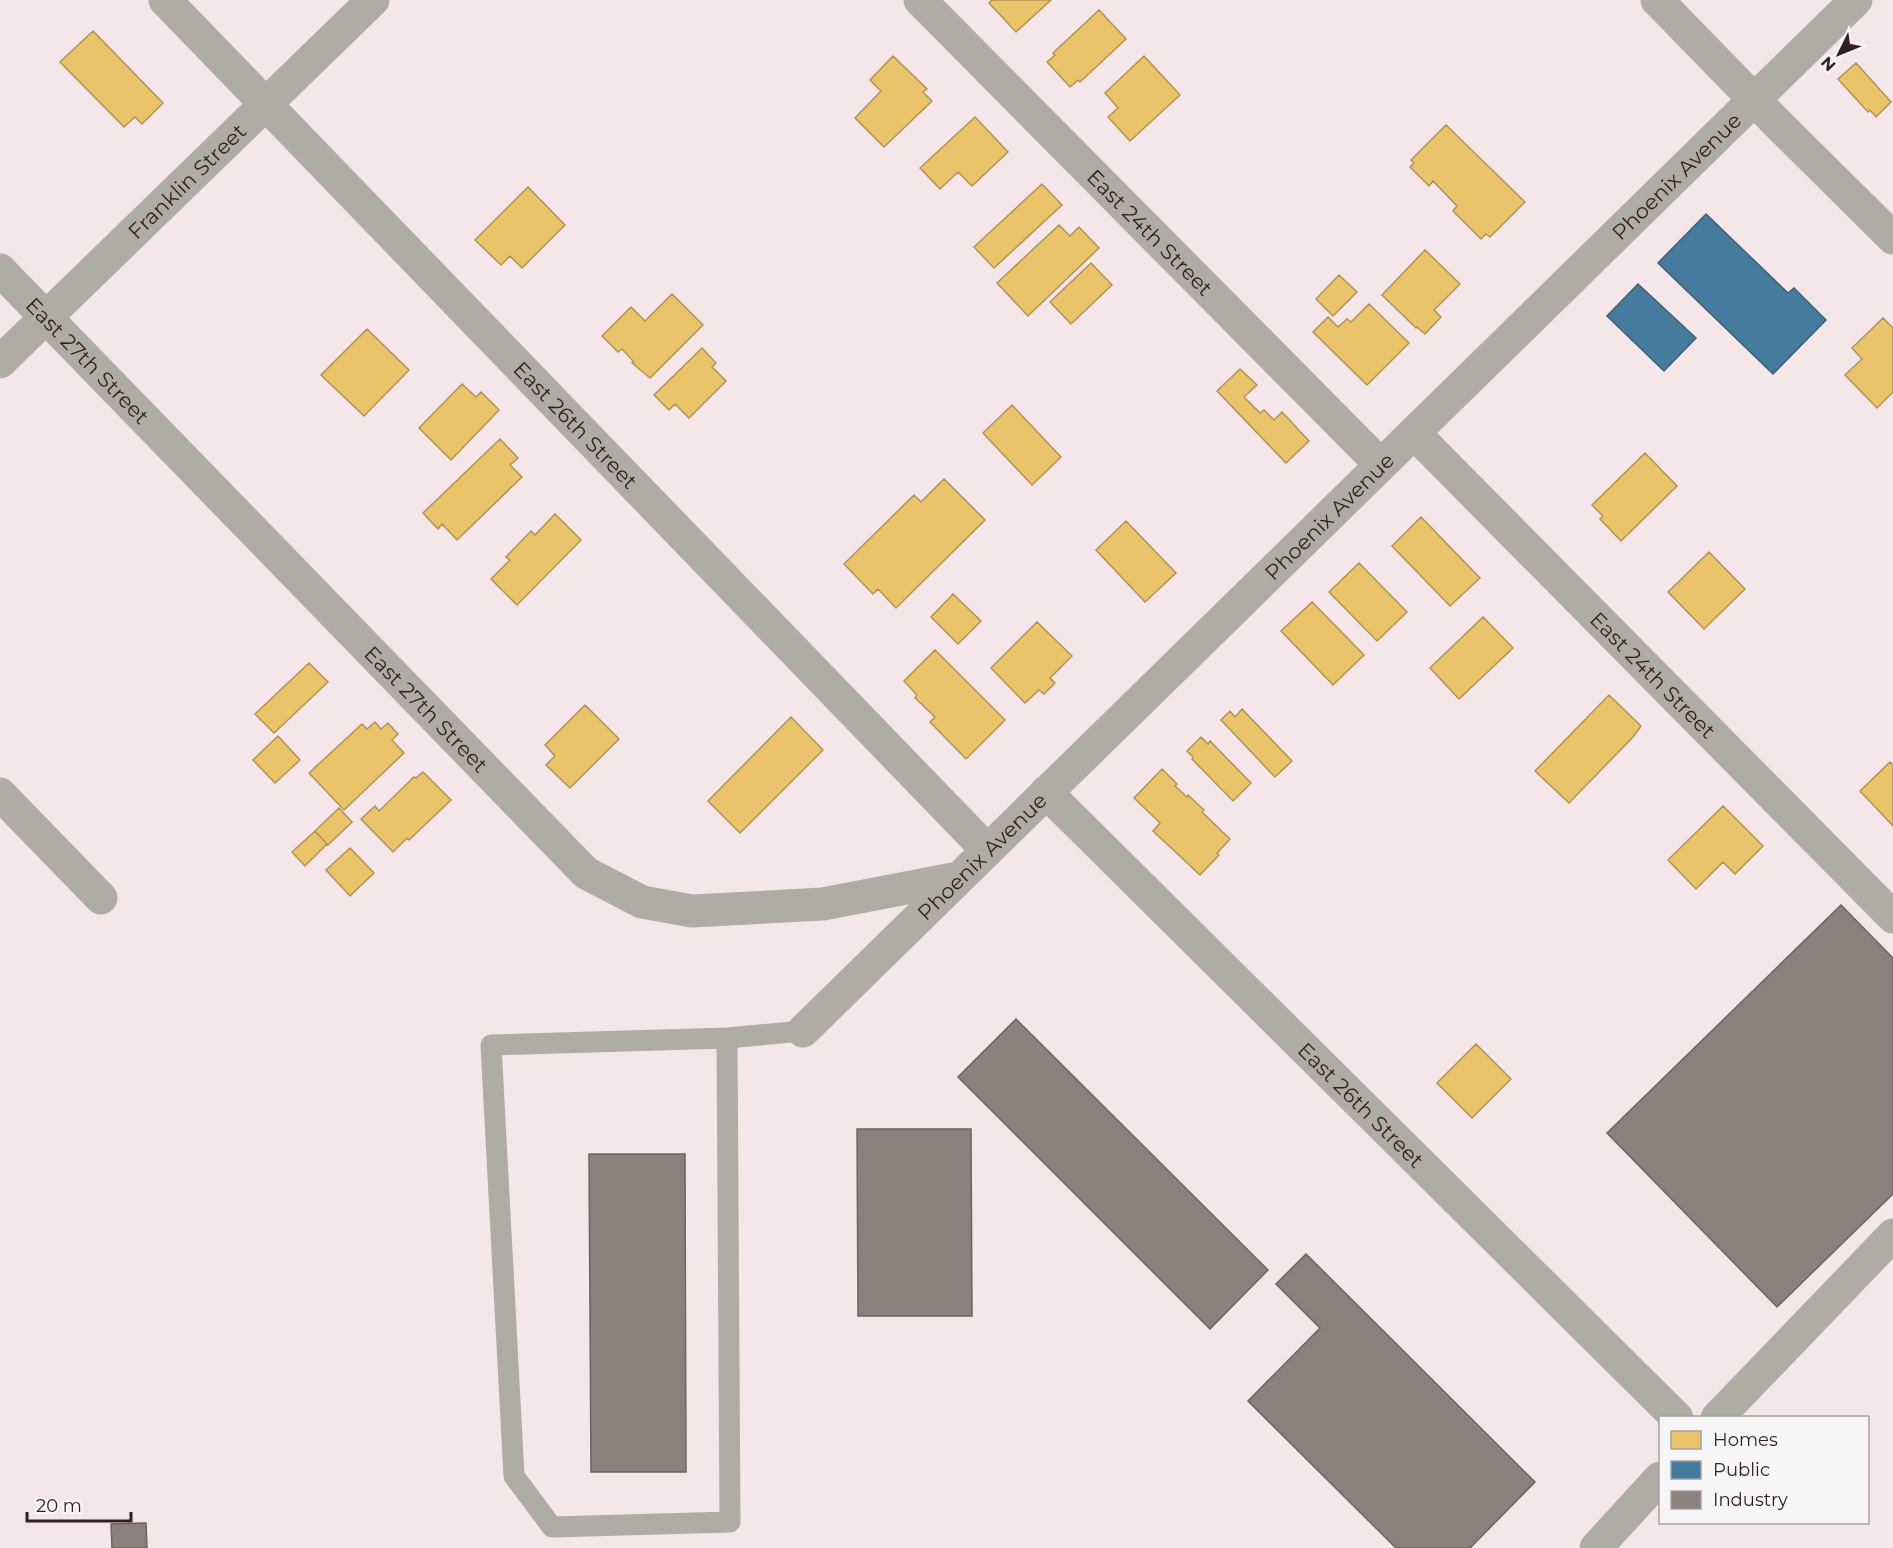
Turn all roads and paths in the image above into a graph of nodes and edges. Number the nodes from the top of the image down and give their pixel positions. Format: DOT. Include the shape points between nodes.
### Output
graph roads {
  1 [pos="165,0"];
  2 [pos="373,0"];
  3 [pos="920,0"];
  4 [pos="1657,0"];
  5 [pos="1856,0"];
  6 [pos="1754,100"];
  7 [pos="266,104"];
  8 [pos="1893,238"];
  9 [pos="0,270"];
  10 [pos="47,318"];
  11 [pos="0,362"];
  12 [pos="1414,433"];
  13 [pos="1381,465"];
  14 [pos="1047,792"];
  15 [pos="0,794"];
  16 [pos="987,849"];
  17 [pos="958,878"];
  18 [pos="101,898"];
  19 [pos="1893,917"];
  20 [pos="803,1031"];
  21 [pos="727,1038"];
  22 [pos="1893,1235"];
  23 [pos="1675,1416"];
  24 [pos="1719,1416"];
  25 [pos="1659,1479"];
  26 [pos="1596,1548"];
  1 -- 7 [label="street, East 26th Street"];
  2 -- 7 [label="street, Franklin Street"];
  3 -- 13 [label="street, East 24th Street"];
  4 -- 6 [label="street"];
  5 -- 6 [label="street, Phoenix Avenue"];
  6 -- 8 [label="street"];
  6 -- 12 [label="street, Phoenix Avenue"];
  7 -- 10 [label="street, Franklin Street"];
  7 -- 16 [label="street, East 26th Street"];
  9 -- 10 [label="street, East 27th Street"];
  10 -- 11 [label="street, Franklin Street"];
  10 -- 17 [label="street, East 27th Street" via="586,873 642,902 692,911 822,904"];
  12 -- 13 [label="street, Phoenix Avenue"];
  12 -- 19 [label="street, East 24th Street"];
  13 -- 14 [label="street, Phoenix Avenue"];
  14 -- 16 [label="street, Phoenix Avenue"];
  14 -- 23 [label="street, East 26th Street"];
  15 -- 18 [label="street"];
  16 -- 17 [label="street, Phoenix Avenue"];
  17 -- 20 [label="street, Phoenix Avenue"];
  20 -- 21 [label="lane"];
  21 -- 21 [label="lane" via="491,1045 514,1476 552,1527 730,1522"];
  22 -- 24 [label="street"];
  25 -- 26 [label="street"];
}
